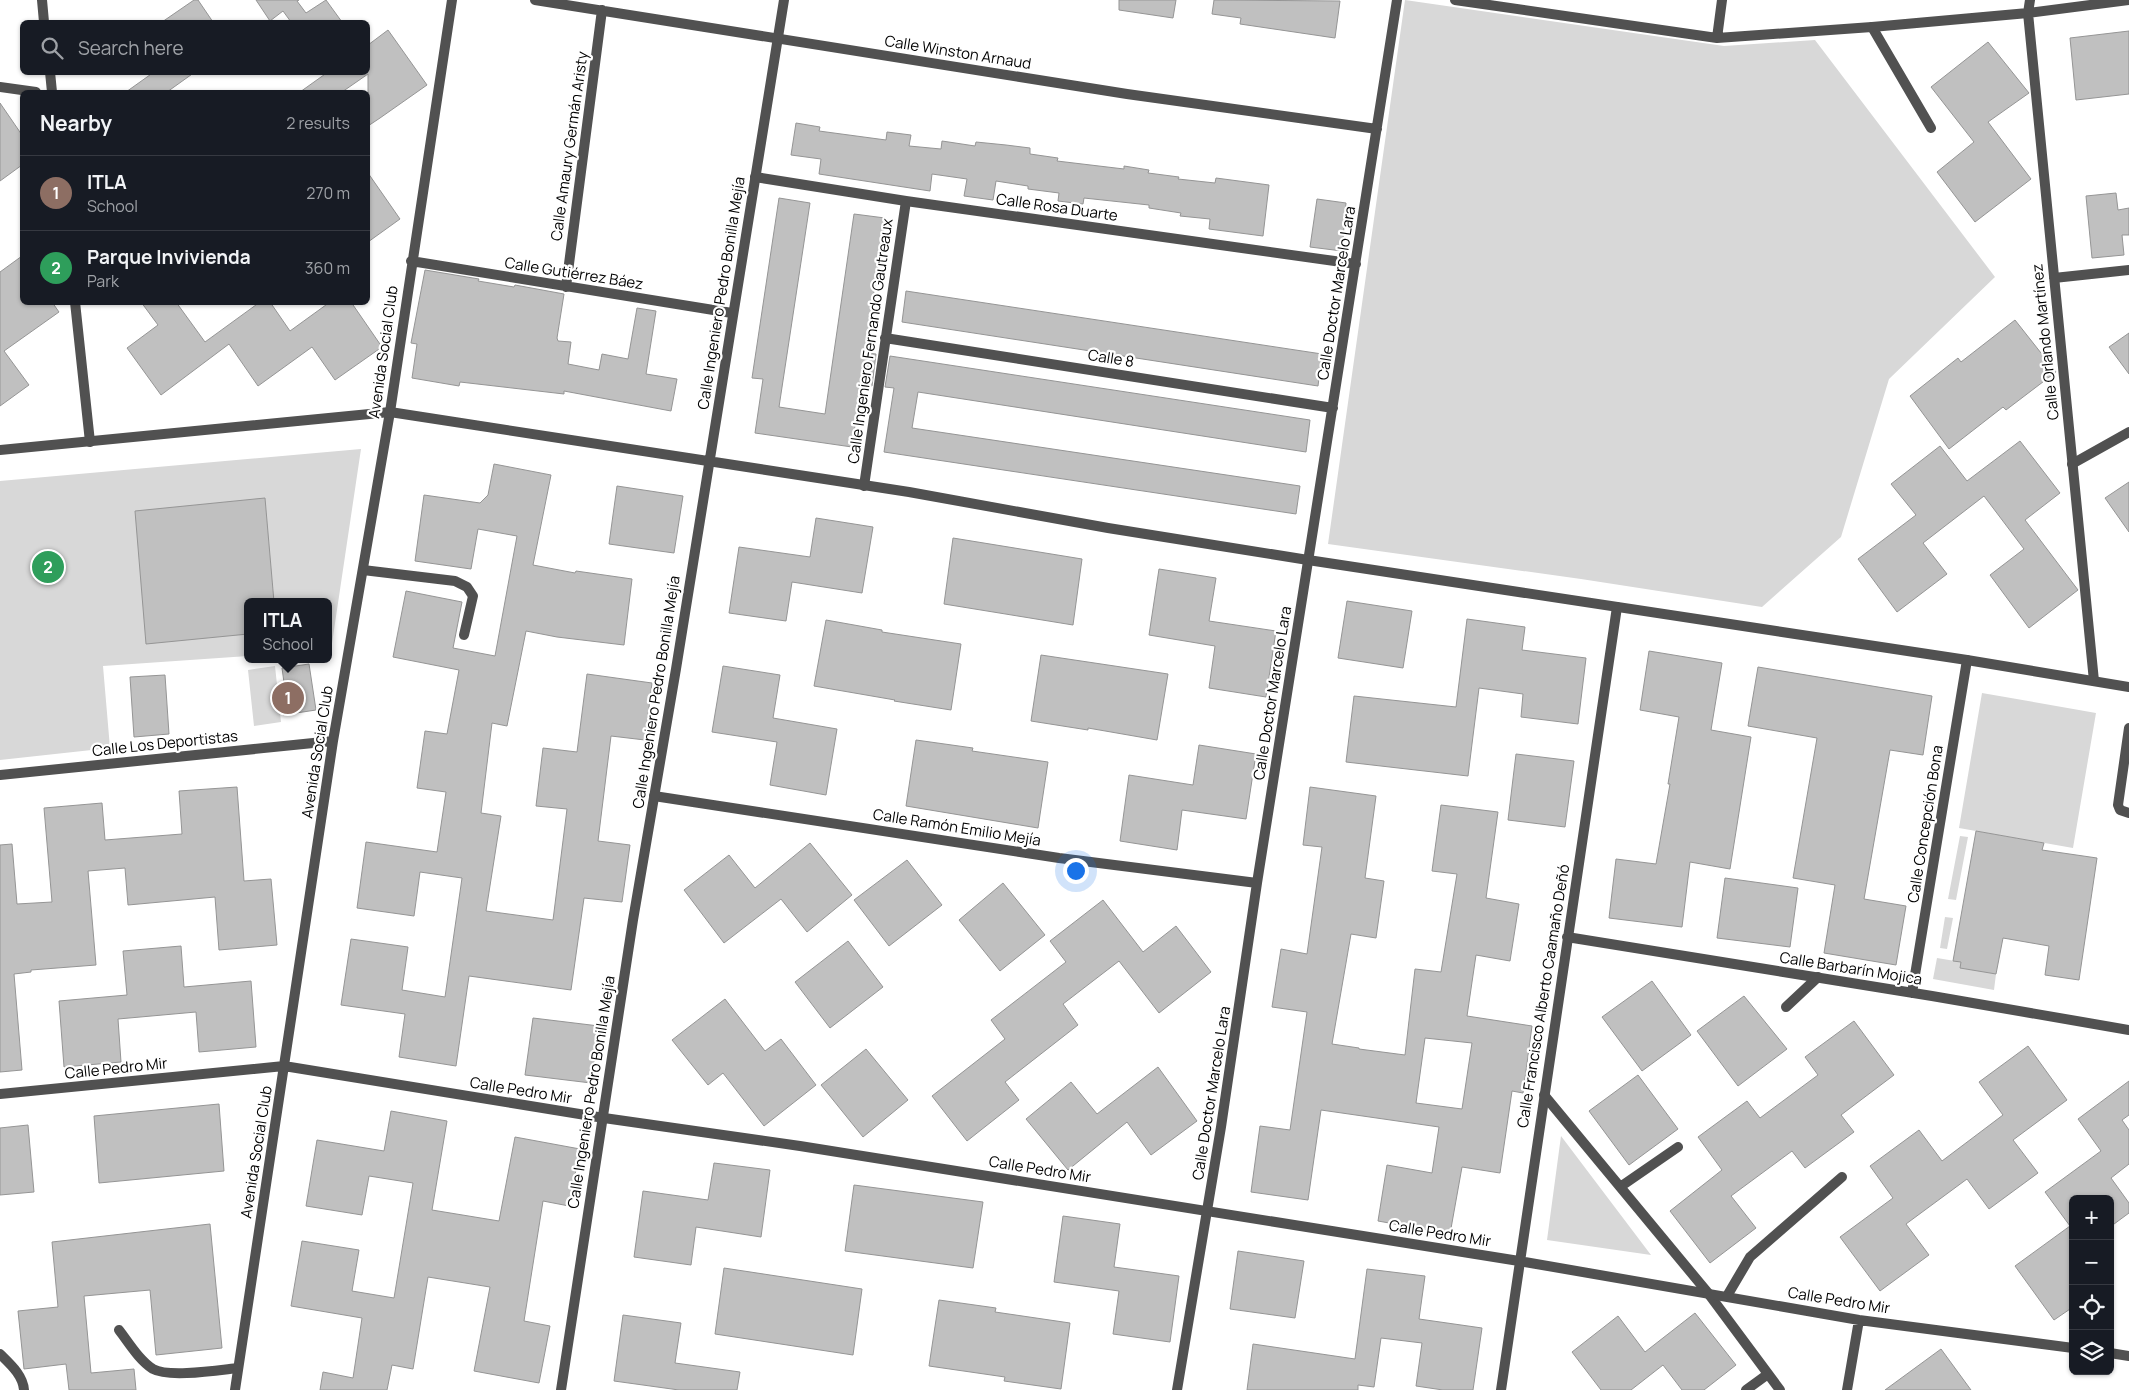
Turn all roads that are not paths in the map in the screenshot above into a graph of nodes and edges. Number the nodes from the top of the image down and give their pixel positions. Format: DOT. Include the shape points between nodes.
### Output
graph roads {
  1 [pos="42,0"];
  2 [pos="452,0"];
  3 [pos="535,0"];
  4 [pos="784,0"];
  5 [pos="1397,0"];
  6 [pos="1455,0"];
  7 [pos="1722,0"];
  8 [pos="2030,0"];
  9 [pos="2129,0"];
  10 [pos="602,10"];
  11 [pos="2028,13"];
  12 [pos="44,20"];
  13 [pos="1872,27"];
  14 [pos="1717,38"];
  15 [pos="778,39"];
  16 [pos="50,75"];
  17 [pos="0,87"];
  18 [pos="22,90"];
  19 [pos="52,90"];
  20 [pos="1930,128"];
  21 [pos="1377,129"];
  22 [pos="755,177"];
  23 [pos="906,201"];
  24 [pos="411,262"];
  25 [pos="1356,264"];
  26 [pos="2129,270"];
  27 [pos="2054,278"];
  28 [pos="566,287"];
  29 [pos="75,305"];
  30 [pos="732,313"];
  31 [pos="885,338"];
  32 [pos="1333,408"];
  33 [pos="390,412"];
  34 [pos="2129,432"];
  35 [pos="90,442"];
  36 [pos="0,450"];
  37 [pos="708,462"];
  38 [pos="2072,464"];
  39 [pos="864,486"];
  40 [pos="1308,560"];
  41 [pos="362,570"];
  42 [pos="1617,607"];
  43 [pos="464,635"];
  44 [pos="1968,660"];
  45 [pos="2094,681"];
  46 [pos="2129,687"];
  47 [pos="2129,728"];
  48 [pos="333,741"];
  49 [pos="0,775"];
  50 [pos="654,796"];
  51 [pos="2129,813"];
  52 [pos="1257,883"];
  53 [pos="1567,937"];
  54 [pos="1818,978"];
  55 [pos="1912,993"];
  56 [pos="1786,1007"];
  57 [pos="2129,1030"];
  58 [pos="284,1066"];
  59 [pos="0,1094"];
  60 [pos="1544,1095"];
  61 [pos="604,1118"];
  62 [pos="1678,1147"];
  63 [pos="1842,1177"];
  64 [pos="1620,1187"];
  65 [pos="1208,1212"];
  66 [pos="1519,1261"];
  67 [pos="1708,1293"];
  68 [pos="1727,1296"];
  69 [pos="1860,1320"];
  70 [pos="119,1330"];
  71 [pos="2069,1347"];
  72 [pos="0,1354"];
  73 [pos="2114,1354"];
  74 [pos="2129,1356"];
  75 [pos="238,1368"];
  76 [pos="1768,1374"];
  77 [pos="24,1390"];
  78 [pos="235,1390"];
  79 [pos="561,1390"];
  80 [pos="1178,1390"];
  81 [pos="1501,1390"];
  82 [pos="1746,1390"];
  83 [pos="1780,1390"];
  84 [pos="1847,1390"];
  1 -- 12 [label="street"];
  2 -- 24 [label="street, Avenida Social Club"];
  3 -- 10 [label="street, Calle Winston Arnaud"];
  4 -- 15 [label="street, Calle Ingeniero Pedro Bonilla Mejía"];
  5 -- 21 [label="street, Calle Doctor Marcelo Lara"];
  6 -- 14 [label="street"];
  7 -- 14 [label="street"];
  8 -- 11 [label="street, Calle Orlando Martínez"];
  9 -- 11 [label="street"];
  10 -- 15 [label="street, Calle Winston Arnaud"];
  10 -- 28 [label="street, Calle Amaury Germán Aristy"];
  11 -- 13 [label="street"];
  11 -- 27 [label="street, Calle Orlando Martínez"];
  13 -- 14 [label="street"];
  13 -- 20 [label="street"];
  15 -- 21 [label="street, Calle Winston Arnaud" via="1127,94"];
  15 -- 22 [label="street, Calle Ingeniero Pedro Bonilla Mejía"];
  16 -- 19 [label="street"];
  17 -- 18 [label="street"];
  21 -- 25 [label="street, Calle Doctor Marcelo Lara"];
  22 -- 23 [label="street, Calle Rosa Duarte"];
  22 -- 30 [label="street, Calle Ingeniero Pedro Bonilla Mejía"];
  23 -- 25 [label="street, Calle Rosa Duarte"];
  23 -- 31 [label="street, Calle Ingeniero Fernando Gautreaux"];
  24 -- 28 [label="street, Calle Gutiérrez Báez"];
  24 -- 33 [label="street, Avenida Social Club"];
  25 -- 32 [label="street, Calle Doctor Marcelo Lara"];
  26 -- 27 [label="street"];
  27 -- 38 [label="street, Calle Orlando Martínez"];
  28 -- 30 [label="street, Calle Gutiérrez Báez"];
  29 -- 35 [label="street"];
  30 -- 37 [label="street, Calle Ingeniero Pedro Bonilla Mejía"];
  31 -- 32 [label="street, Calle 8"];
  31 -- 39 [label="street, Calle Ingeniero Fernando Gautreaux"];
  32 -- 40 [label="street, Calle Doctor Marcelo Lara"];
  33 -- 35 [label="street"];
  33 -- 37 [label="street"];
  33 -- 41 [label="street, Avenida Social Club"];
  34 -- 38 [label="street"];
  35 -- 36 [label="street"];
  37 -- 39 [label="street"];
  37 -- 50 [label="street, Calle Ingeniero Pedro Bonilla Mejía"];
  38 -- 45 [label="street, Calle Orlando Martínez"];
  39 -- 40 [label="street"];
  40 -- 42 [label="street"];
  40 -- 52 [label="street, Calle Doctor Marcelo Lara"];
  41 -- 43 [label="street" via="455,581 467,587 473,596"];
  41 -- 48 [label="street, Avenida Social Club"];
  42 -- 44 [label="street"];
  42 -- 53 [label="street, Calle Francisco Alberto Caamaño Deñó"];
  44 -- 45 [label="street"];
  44 -- 55 [label="street, Calle Concepción Bona"];
  45 -- 46 [label="street"];
  47 -- 51 [label="street" via="2118,804 2120,810"];
  48 -- 49 [label="street, Calle Los Deportistas"];
  48 -- 58 [label="street, Avenida Social Club"];
  50 -- 52 [label="street, Calle Ramón Emilio Mejía" via="1058,858"];
  50 -- 61 [label="street, Calle Ingeniero Pedro Bonilla Mejía"];
  52 -- 65 [label="street, Calle Doctor Marcelo Lara"];
  53 -- 54 [label="street, Calle Barbarín Mojica"];
  53 -- 60 [label="street, Calle Francisco Alberto Caamaño Deñó"];
  54 -- 55 [label="street, Calle Barbarín Mojica"];
  54 -- 56 [label="street"];
  55 -- 57 [label="street, Calle Barbarín Mojica"];
  58 -- 59 [label="street, Calle Pedro Mir"];
  58 -- 61 [label="street, Calle Pedro Mir"];
  58 -- 75 [label="street, Avenida Social Club"];
  60 -- 64 [label="street"];
  60 -- 66 [label="street, Calle Francisco Alberto Caamaño Deñó"];
  61 -- 65 [label="street, Calle Pedro Mir"];
  61 -- 79 [label="street, Calle Ingeniero Pedro Bonilla Mejía"];
  62 -- 64 [label="street"];
  63 -- 68 [label="street" via="1750,1257"];
  64 -- 67 [label="street"];
  65 -- 66 [label="street, Calle Pedro Mir"];
  65 -- 80 [label="street, Calle Doctor Marcelo Lara"];
  66 -- 67 [label="street, Calle Pedro Mir"];
  66 -- 81 [label="street, Calle Francisco Alberto Caamaño Deñó"];
  67 -- 68 [label="street, Calle Pedro Mir"];
  67 -- 76 [label="street"];
  68 -- 69 [label="street, Calle Pedro Mir"];
  69 -- 71 [label="street, Calle Pedro Mir"];
  69 -- 84 [label="street"];
  70 -- 75 [label="street" via="154,1370 186,1374"];
  72 -- 77 [label="street" via="14,1368 24,1383"];
  73 -- 74 [label="street"];
  75 -- 78 [label="street, Avenida Social Club"];
  76 -- 82 [label="street"];
  76 -- 83 [label="street"];
}
